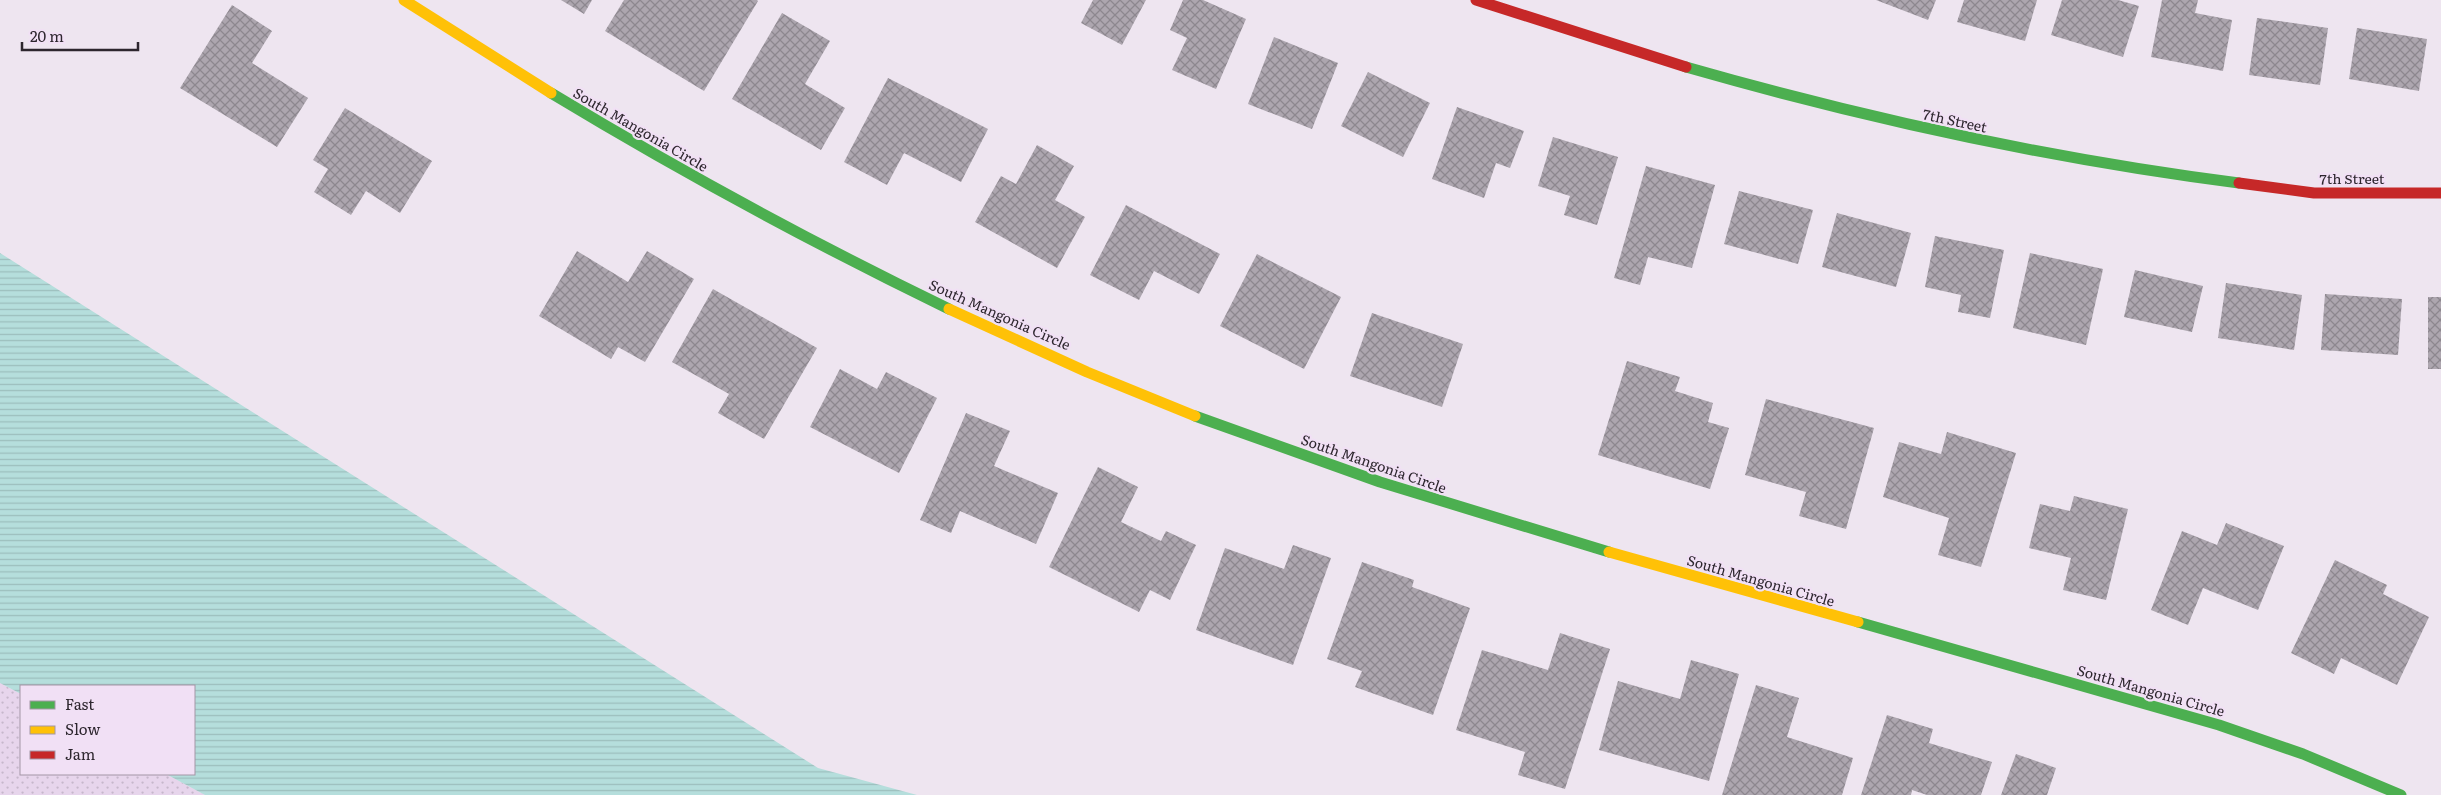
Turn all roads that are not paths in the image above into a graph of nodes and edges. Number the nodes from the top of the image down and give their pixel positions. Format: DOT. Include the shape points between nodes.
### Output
graph roads {
  1 [pos="404,0"];
  2 [pos="1476,0"];
  3 [pos="2441,193"];
  4 [pos="2401,795"];
  1 -- 4 [label="street, South Mangonia Circle" via="500,63 666,163 811,241 967,318 1145,395 1326,464 1510,524 2220,725 2303,754"];
  2 -- 3 [label="street, 7th Street" via="1684,67 1787,96 1964,138 2143,171 2314,193"];
}
